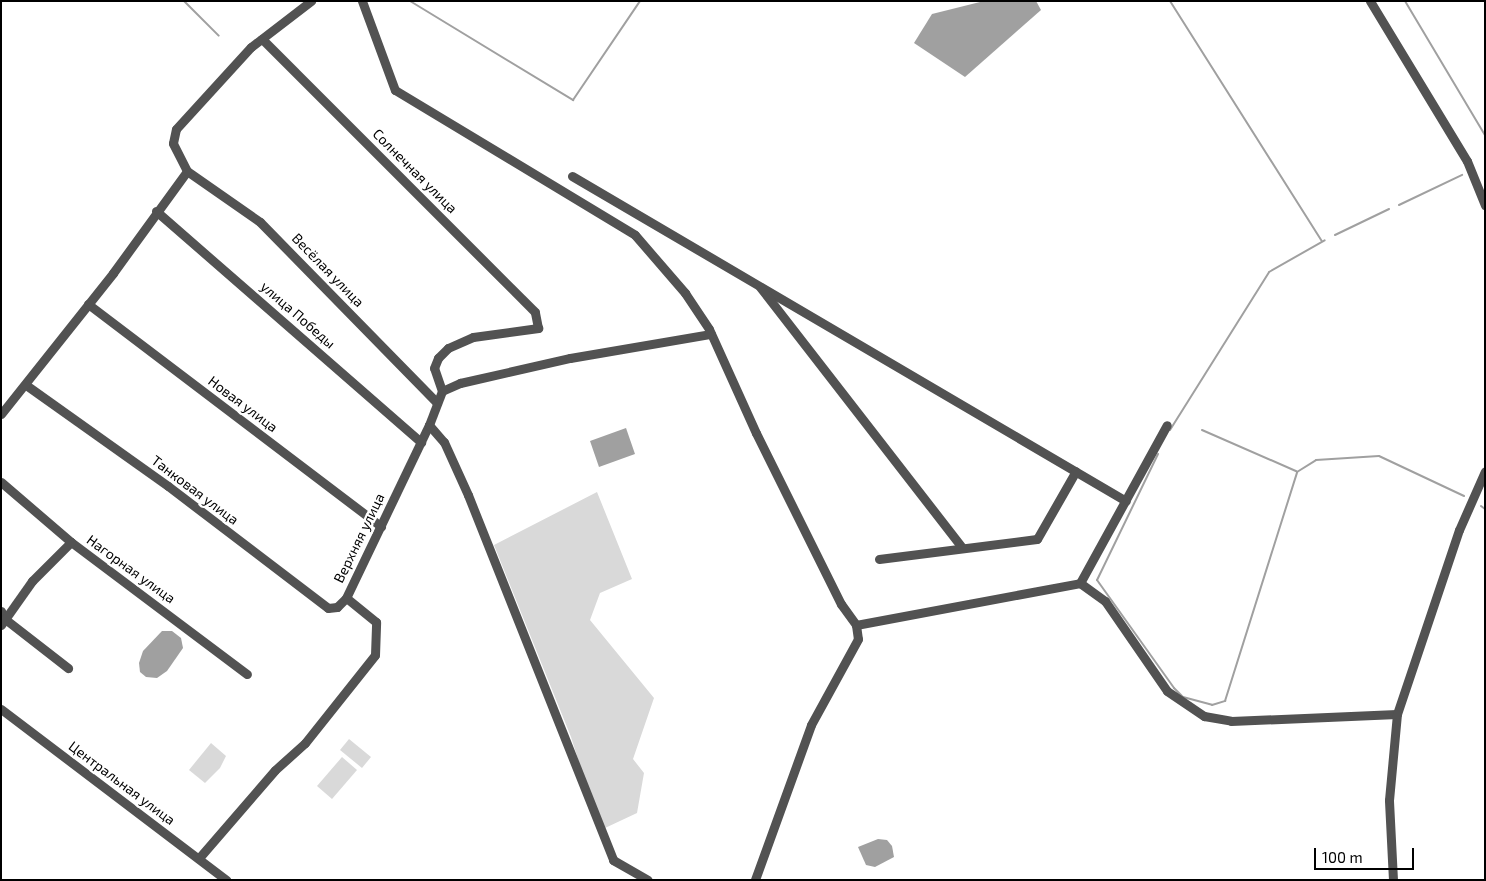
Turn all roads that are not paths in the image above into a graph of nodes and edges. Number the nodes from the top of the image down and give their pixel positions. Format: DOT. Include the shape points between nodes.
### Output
graph roads {
  1 [pos="311,1"];
  2 [pos="362,1"];
  3 [pos="1370,1"];
  4 [pos="262,39"];
  5 [pos="187,171"];
  6 [pos="572,176"];
  7 [pos="1485,205"];
  8 [pos="156,211"];
  9 [pos="757,283"];
  10 [pos="88,304"];
  11 [pos="711,334"];
  12 [pos="26,385"];
  13 [pos="442,391"];
  14 [pos="437,403"];
  15 [pos="1,414"];
  16 [pos="429,425"];
  17 [pos="1167,425"];
  18 [pos="421,442"];
  19 [pos="1076,471"];
  20 [pos="1485,471"];
  21 [pos="1,482"];
  22 [pos="1126,501"];
  23 [pos="381,526"];
  24 [pos="71,542"];
  25 [pos="962,547"];
  26 [pos="879,559"];
  27 [pos="1080,583"];
  28 [pos="346,598"];
  29 [pos="2,618"];
  30 [pos="856,625"];
  31 [pos="68,668"];
  32 [pos="247,674"];
  33 [pos="1,708"];
  34 [pos="1397,714"];
  35 [pos="199,858"];
  36 [pos="226,880"];
  37 [pos="648,880"];
  38 [pos="755,880"];
  39 [pos="1394,880"];
  1 -- 4 [label="street"];
  2 -- 11 [label="street" via="395,90 635,235 652,250 690,299"];
  3 -- 7 [label="street" via="1467,161"];
  4 -- 5 [label="street" via="176,129 173,143"];
  4 -- 13 [label="street, Солнечная улица" via="535,312 538,328 473,337 448,348 434,368"];
  5 -- 8 [label="street"];
  5 -- 14 [label="street, Весёлая улица" via="260,222"];
  6 -- 9 [label="street"];
  8 -- 10 [label="street"];
  8 -- 18 [label="street, улица Победы"];
  9 -- 19 [label="street"];
  9 -- 25 [label="street"];
  10 -- 12 [label="street"];
  10 -- 23 [label="street, Новая улица"];
  11 -- 13 [label="street" via="570,358 460,383"];
  11 -- 30 [label="street" via="760,442 841,604"];
  12 -- 15 [label="street"];
  12 -- 28 [label="street, Танковая улица" via="168,486 328,608 337,607"];
  13 -- 14 [label="street, Верхняя улица"];
  14 -- 16 [label="street, Верхняя улица"];
  16 -- 18 [label="street, Верхняя улица"];
  16 -- 37 [label="street" via="444,442 468,495 613,860"];
  17 -- 22 [label="street"];
  18 -- 23 [label="street, Верхняя улица"];
  19 -- 22 [label="street"];
  19 -- 25 [label="street" via="1037,539"];
  20 -- 34 [label="street" via="1459,530"];
  21 -- 24 [label="street, Нагорная улица"];
  22 -- 27 [label="street"];
  23 -- 28 [label="street, Верхняя улица"];
  24 -- 29 [label="street" via="32,581"];
  24 -- 32 [label="street, Нагорная улица" via="218,649"];
  25 -- 26 [label="street"];
  27 -- 30 [label="street"];
  27 -- 34 [label="street" via="1105,602 1167,691 1204,716 1231,721"];
  28 -- 35 [label="street, Верхняя улица" via="376,622 375,655 306,743 275,770"];
  29 -- 31 [label="street"];
  30 -- 38 [label="street" via="858,639 811,725"];
  33 -- 35 [label="street, Центральная улица"];
  34 -- 39 [label="street" via="1389,800"];
  35 -- 36 [label="street, Центральная улица"];
}
